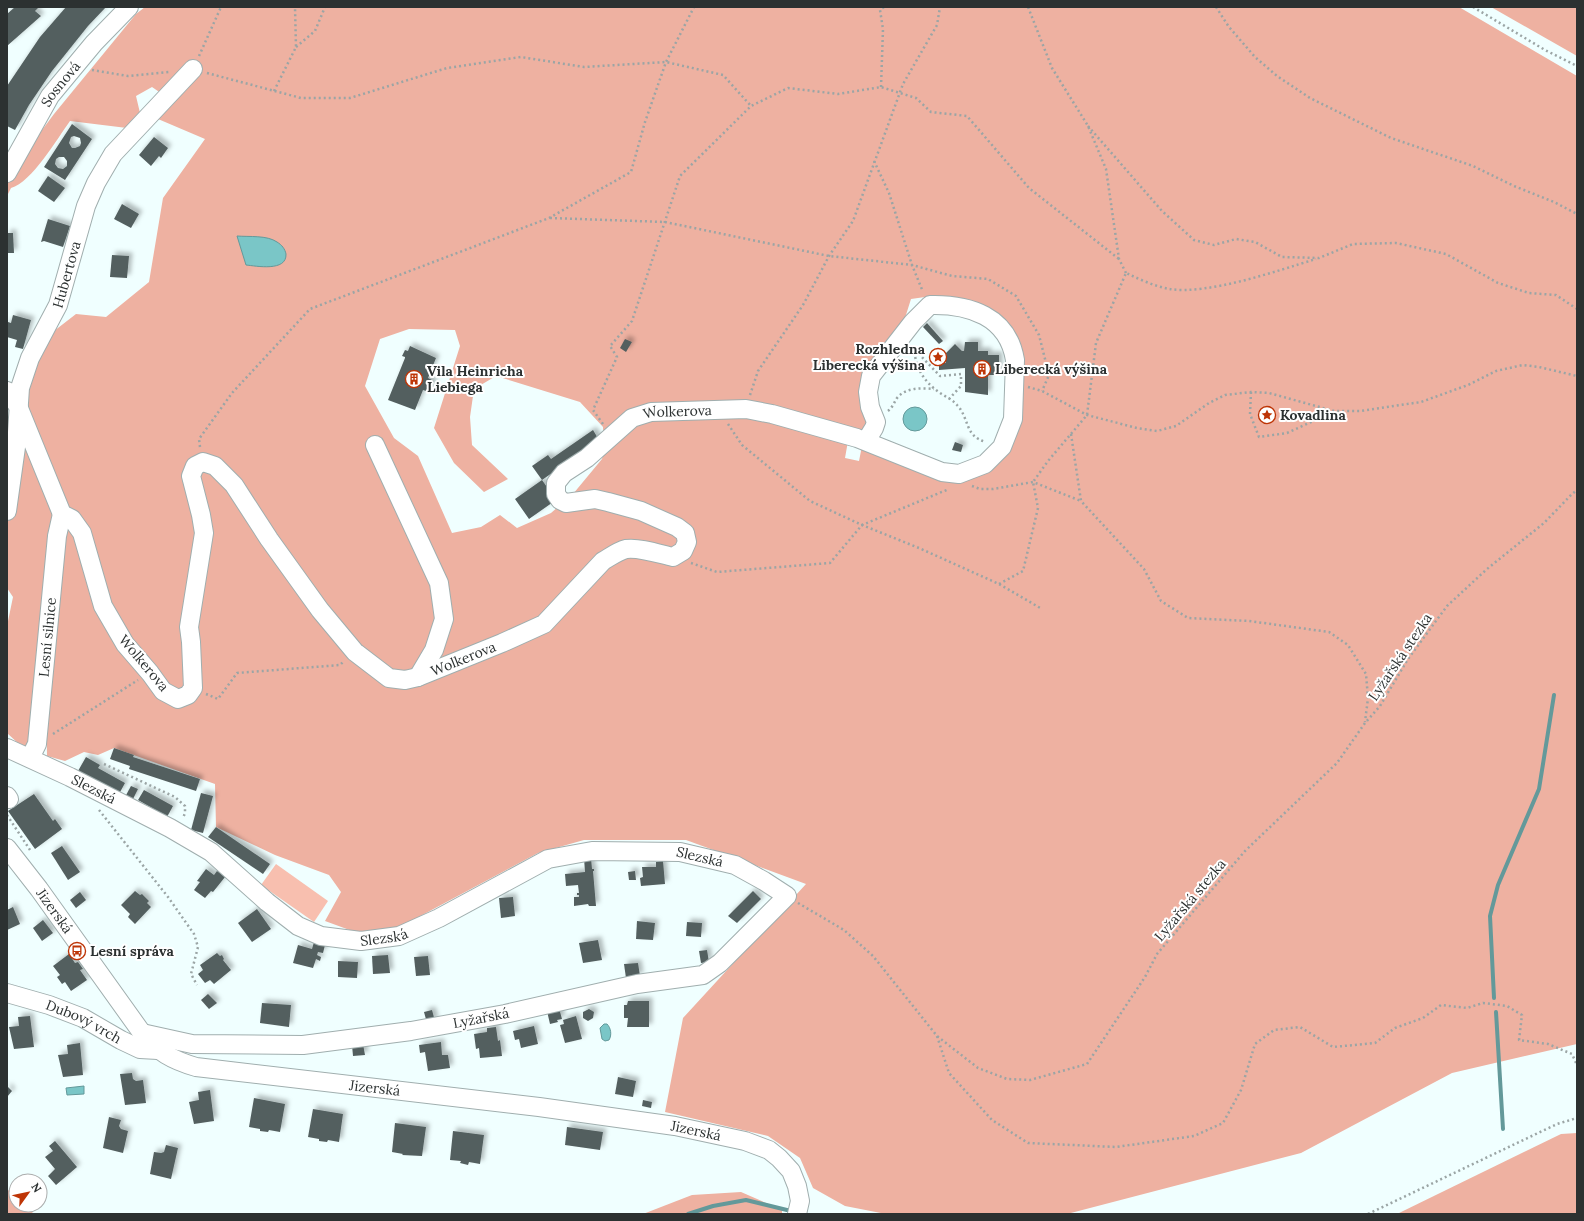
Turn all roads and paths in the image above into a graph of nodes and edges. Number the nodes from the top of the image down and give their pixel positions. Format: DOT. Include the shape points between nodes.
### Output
graph roads {
  1 [pos="129,7"];
  2 [pos="221,7"];
  3 [pos="295,7"];
  4 [pos="325,7"];
  5 [pos="694,7"];
  6 [pos="884,7"];
  7 [pos="940,7"];
  8 [pos="1028,7"];
  9 [pos="1216,7"];
  10 [pos="1473,7"];
  11 [pos="296,47"];
  12 [pos="666,62"];
  13 [pos="75,66"];
  14 [pos="1577,66"];
  15 [pos="193,69"];
  16 [pos="881,87"];
  17 [pos="274,91"];
  18 [pos="900,93"];
  19 [pos="751,106"];
  20 [pos="1088,126"];
  21 [pos="874,161"];
  22 [pos="7,173"];
  23 [pos="1577,214"];
  24 [pos="550,218"];
  25 [pos="665,222"];
  26 [pos="829,256"];
  27 [pos="1119,258"];
  28 [pos="1319,258"];
  29 [pos="912,265"];
  30 [pos="1126,273"];
  31 [pos="923,292"];
  32 [pos="1577,309"];
  33 [pos="914,346"];
  34 [pos="914,354"];
  35 [pos="1577,376"];
  36 [pos="1023,387"];
  37 [pos="934,389"];
  38 [pos="7,391"];
  39 [pos="1251,392"];
  40 [pos="950,399"];
  41 [pos="18,406"];
  42 [pos="718,409"];
  43 [pos="746,409"];
  44 [pos="1334,411"];
  45 [pos="1087,415"];
  46 [pos="876,422"];
  47 [pos="1071,434"];
  48 [pos="612,437"];
  49 [pos="866,442"];
  50 [pos="375,445"];
  51 [pos="1002,447"];
  52 [pos="203,462"];
  53 [pos="1033,482"];
  54 [pos="969,485"];
  55 [pos="956,486"];
  56 [pos="1577,490"];
  57 [pos="1081,501"];
  58 [pos="7,511"];
  59 [pos="62,514"];
  60 [pos="862,525"];
  61 [pos="673,557"];
  62 [pos="999,584"];
  63 [pos="1042,609"];
  64 [pos="355,652"];
  65 [pos="150,673"];
  66 [pos="418,677"];
  67 [pos="193,688"];
  68 [pos="1365,723"];
  69 [pos="7,748"];
  70 [pos="34,751"];
  71 [pos="104,764"];
  72 [pos="98,809"];
  73 [pos="170,828"];
  74 [pos="7,848"];
  75 [pos="786,896"];
  76 [pos="197,985"];
  77 [pos="7,993"];
  78 [pos="142,1033"];
  79 [pos="937,1036"];
  80 [pos="158,1050"];
  81 [pos="1577,1053"];
  82 [pos="1572,1054"];
  83 [pos="1577,1065"];
  84 [pos="1577,1118"];
  85 [pos="797,1214"];
  86 [pos="1368,1214"];
  1 -- 13 [label="street, Sosnová"];
  2 -- 15 [label="path"];
  3 -- 11 [label="path"];
  4 -- 11 [label="path" via="315,31"];
  5 -- 12 [label="path"];
  6 -- 16 [label="path" via="880,10 883,29"];
  7 -- 18 [label="path" via="937,25"];
  8 -- 20 [label="path" via="1052,68"];
  9 -- 23 [label="path" via="1229,27 1255,57 1277,76 1310,98 1391,138 1474,166"];
  10 -- 14 [label="path"];
  11 -- 17 [label="path"];
  12 -- 17 [label="path" via="584,67 521,57 447,68 350,98 301,98"];
  12 -- 19 [label="path" via="723,74"];
  12 -- 24 [label="path" via="631,172"];
  13 -- 15 [label="path" via="128,76"];
  13 -- 22 [label="street, Sosnová" via="50,96"];
  15 -- 17 [label="path"];
  15 -- 41 [label="street, Hubertova" via="113,154 96,183 86,206 58,305 30,358 20,388"];
  16 -- 18 [label="path"];
  16 -- 19 [label="path" via="838,94 788,88"];
  18 -- 21 [label="path"];
  18 -- 27 [label="path" via="916,98 931,112 967,116 1029,188"];
  19 -- 25 [label="path" via="680,176"];
  20 -- 27 [label="path" via="1106,169"];
  20 -- 28 [label="path" via="1162,211 1194,240 1214,245 1236,239 1255,242 1282,257"];
  21 -- 26 [label="path" via="853,221"];
  21 -- 29 [label="path" via="889,193"];
  24 -- 25 [label="path"];
  24 -- 52 [label="path" via="310,309 232,393 203,434 199,440"];
  25 -- 26 [label="path"];
  25 -- 48 [label="path" via="632,321 610,346 617,357 593,410"];
  26 -- 29 [label="path"];
  26 -- 43 [label="path" via="803,305 758,371"];
  27 -- 30 [label="path"];
  28 -- 30 [label="path" via="1198,289 1169,289"];
  28 -- 32 [label="path" via="1353,244 1396,243 1446,254 1498,283 1529,293 1556,295"];
  29 -- 31 [label="path"];
  30 -- 45 [label="path" via="1096,343"];
  33 -- 34 [label="path"];
  34 -- 37 [label="path" via="917,367"];
  34 -- 40 [label="path" via="918,353 940,376 961,374 961,386"];
  35 -- 44 [label="path" via="1523,365 1496,370 1468,385 1421,402 1360,411"];
  36 -- 45 [label="path" via="1042,391"];
  36 -- 46 [label="street, Wolkerova" via="1014,351 1006,335 995,323 983,314 960,306 930,305 913,322 871,376 868,392"];
  36 -- 51 [label="street, Wolkerova"];
  37 -- 40 [label="path"];
  37 -- 46 [label="path" via="920,388 908,391 898,397 890,410"];
  38 -- 41 [label="street, Wolkerova"];
  39 -- 44 [label="path" via="1269,393"];
  39 -- 44 [label="path" via="1250,414 1259,437 1287,433"];
  39 -- 45 [label="path" via="1225,395 1176,426 1157,431"];
  40 -- 51 [label="path" via="964,414 971,434 978,440"];
  41 -- 58 [label="street, Hubertova" via="16,447"];
  41 -- 59 [label="street, Wolkerova"];
  42 -- 43 [label="street, Wolkerova"];
  42 -- 48 [label="street, Wolkerova" via="651,412 632,418"];
  42 -- 60 [label="path" via="742,445 810,501"];
  43 -- 49 [label="street, Wolkerova" via="772,414"];
  45 -- 47 [label="path"];
  46 -- 49 [label="street"];
  47 -- 53 [label="path"];
  47 -- 57 [label="path"];
  48 -- 61 [label="street, Wolkerova" via="564,473 556,484 556,494 566,503 595,500 608,502 641,511 677,527 685,533 687,542 682,551"];
  49 -- 51 [label="street, Wolkerova" via="942,472 959,474 985,464"];
  50 -- 66 [label="street" via="439,583 444,619 434,650"];
  52 -- 64 [label="street, Wolkerova" via="215,466 234,485 320,610"];
  52 -- 67 [label="street, Wolkerova" via="195,466 191,476 204,533 189,627"];
  53 -- 54 [label="path" via="993,489 980,489"];
  53 -- 57 [label="path"];
  53 -- 62 [label="path" via="1038,508 1023,571"];
  55 -- 60 [label="path"];
  56 -- 68 [label="path, Lyžařská stezka" via="1544,523 1487,569 1447,606 1408,659 1380,706"];
  57 -- 68 [label="path" via="1144,569 1161,601 1188,618 1249,621 1328,632 1348,645 1366,674 1368,698"];
  59 -- 65 [label="street, Wolkerova" via="72,519 82,533 104,606 125,644"];
  59 -- 70 [label="street, Lesní silnice"];
  60 -- 61 [label="path" via="830,563 717,572"];
  60 -- 62 [label="path"];
  61 -- 66 [label="street, Wolkerova" via="626,549 612,555 603,561 544,624 502,644"];
  62 -- 63 [label="path"];
  64 -- 66 [label="street, Wolkerova" via="389,678 406,680"];
  64 -- 67 [label="path" via="340,665 237,673 218,699"];
  65 -- 67 [label="street, Wolkerova" via="163,691 178,699 188,695"];
  65 -- 70 [label="path"];
  68 -- 79 [label="path, Lyžařská stezka" via="1337,762 1245,851 1157,954 1145,977 1087,1064 1030,1080 1007,1079 978,1068"];
  69 -- 70 [label="street, Slezská"];
  70 -- 73 [label="street, Slezská"];
  71 -- 73 [label="path" via="175,797 185,806 180,823"];
  72 -- 76 [label="path" via="194,934 198,947 192,974"];
  73 -- 75 [label="street, Slezská" via="210,852 298,926 321,936 361,941 399,936 439,918 548,860 592,851 680,852 735,864"];
  74 -- 78 [label="street, Jizerská"];
  75 -- 78 [label="street, Lyžařská" via="720,963 703,975 637,984 504,1014 412,1031 303,1046 192,1044"];
  75 -- 79 [label="path, Lyžařská stezka" via="844,930 873,956"];
  77 -- 80 [label="street, Dubový vrch" via="83,1018 140,1049"];
  78 -- 80 [label="street, Jizerská"];
  79 -- 82 [label="path" via="950,1073 992,1120 1028,1143 1116,1147 1194,1136 1223,1123 1241,1090 1255,1044 1274,1030 1300,1027 1333,1047 1375,1043 1395,1028 1423,1018 1441,1005 1467,1008 1483,1004 1507,1006 1522,1015 1519,1040 1548,1044"];
  80 -- 85 [label="street, Jizerská" via="170,1058 196,1067 554,1109 675,1126 745,1141 769,1150 791,1171 800,1201"];
  81 -- 82 [label="path"];
  82 -- 83 [label="path"];
  84 -- 86 [label="path" via="1557,1124"];
}
